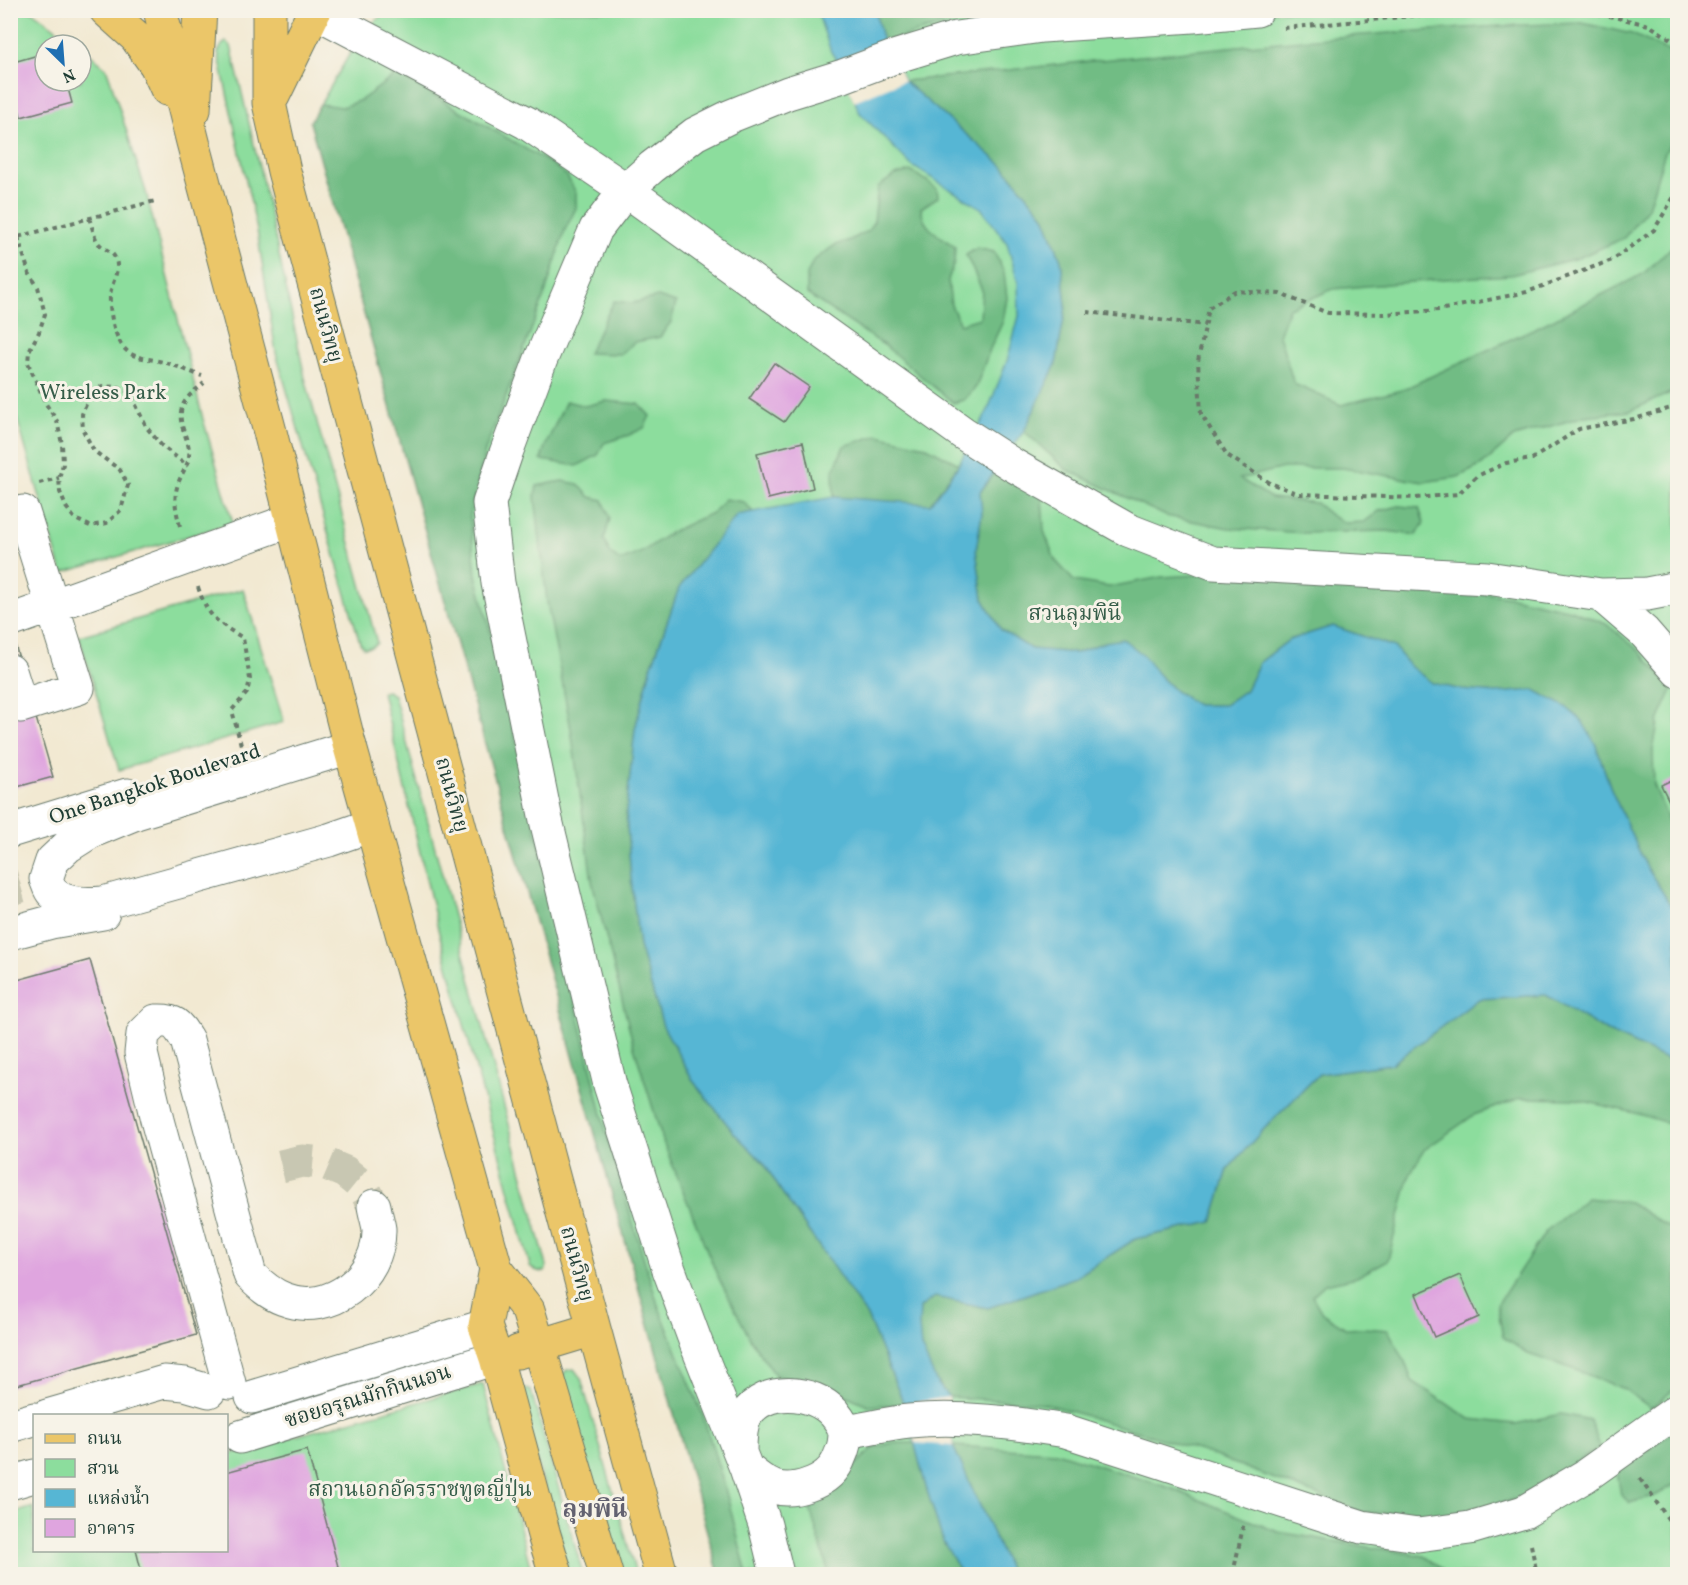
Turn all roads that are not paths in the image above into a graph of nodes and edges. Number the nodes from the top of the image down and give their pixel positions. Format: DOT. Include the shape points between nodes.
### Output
graph roads {
  1 [pos="106,10"];
  2 [pos="160,10"];
  3 [pos="200,10"];
  4 [pos="269,10"];
  5 [pos="1257,10"];
  6 [pos="314,11"];
  7 [pos="269,103"];
  8 [pos="193,142"];
  9 [pos="626,190"];
  10 [pos="10,516"];
  11 [pos="292,520"];
  12 [pos="1677,588"];
  13 [pos="1601,596"];
  14 [pos="52,606"];
  15 [pos="10,621"];
  16 [pos="1677,670"];
  17 [pos="10,671"];
  18 [pos="300,739"];
  19 [pos="351,747"];
  20 [pos="372,825"];
  21 [pos="10,831"];
  22 [pos="333,855"];
  23 [pos="10,933"];
  24 [pos="374,1206"];
  25 [pos="496,1269"];
  26 [pos="485,1326"];
  27 [pos="594,1329"];
  28 [pos="537,1346"];
  29 [pos="496,1358"];
  30 [pos="223,1397"];
  31 [pos="1677,1410"];
  32 [pos="54,1414"];
  33 [pos="33,1419"];
  34 [pos="10,1426"];
  35 [pos="845,1432"];
  36 [pos="233,1438"];
  37 [pos="743,1460"];
  38 [pos="33,1476"];
  39 [pos="10,1483"];
  40 [pos="556,1575"];
  41 [pos="606,1575"];
  42 [pos="661,1575"];
  43 [pos="777,1575"];
  1 -- 8 [label="main road" via="136,38 156,65"];
  2 -- 8 [label="main road"];
  3 -- 8 [label="main road"];
  4 -- 7 [label="main road, ถนนวิทยุ"];
  5 -- 9 [label="street" via="1042,26 956,38 788,93 731,116 696,134"];
  6 -- 7 [label="main road"];
  6 -- 9 [label="street" via="527,123"];
  7 -- 27 [label="main road, ถนนวิทยุ"];
  8 -- 11 [label="main road"];
  9 -- 13 [label="street" via="963,433 1128,530 1213,563 1487,578"];
  9 -- 37 [label="street" via="596,229 541,359 489,503 498,583 546,819 610,1085 668,1267"];
  10 -- 14 [label="street" via="23,512"];
  11 -- 14 [label="street"];
  11 -- 19 [label="main road"];
  12 -- 13 [label="street"];
  13 -- 16 [label="street" via="1644,632"];
  14 -- 15 [label="street"];
  14 -- 17 [label="street" via="78,688 21,706"];
  18 -- 21 [label="street, One Bangkok Boulevard"];
  19 -- 20 [label="main road"];
  19 -- 20 [label="street" via="136,813 90,832 68,846 33,882 64,899 82,904 104,903"];
  20 -- 25 [label="main road"];
  22 -- 23 [label="street" via="170,903 51,922"];
  24 -- 30 [label="street" via="379,1228 376,1251 367,1272 351,1288 331,1300 308,1303 285,1300 266,1290 250,1275 187,1040 178,1025 169,1020 156,1021 143,1034 141,1053"];
  25 -- 26 [label="main road"];
  25 -- 28 [label="main road" via="528,1310"];
  26 -- 29 [label="main road"];
  26 -- 30 [label="street, ซอยอรุณมักกินนอน"];
  27 -- 28 [label="main road"];
  27 -- 42 [label="main road, ถนนวิทยุ"];
  28 -- 29 [label="main road"];
  28 -- 41 [label="main road"];
  29 -- 36 [label="street, ซอยอรุณมักกินนอน"];
  29 -- 40 [label="main road"];
  30 -- 32 [label="street" via="185,1384 164,1382"];
  30 -- 36 [label="street, ซอยอรุณมักกินนอน" via="256,1406 253,1424 247,1432"];
  31 -- 35 [label="street" via="1585,1476 1524,1512 1470,1528 1418,1535 1362,1527 1066,1431 1016,1423 951,1420 909,1421"];
  33 -- 34 [label="street"];
  35 -- 37 [label="street" via="836,1467 808,1485 789,1490 773,1487 759,1479"];
  35 -- 37 [label="street" via="828,1406 815,1398 770,1397 745,1416 741,1433"];
  37 -- 43 [label="street"];
  38 -- 39 [label="street"];
}
